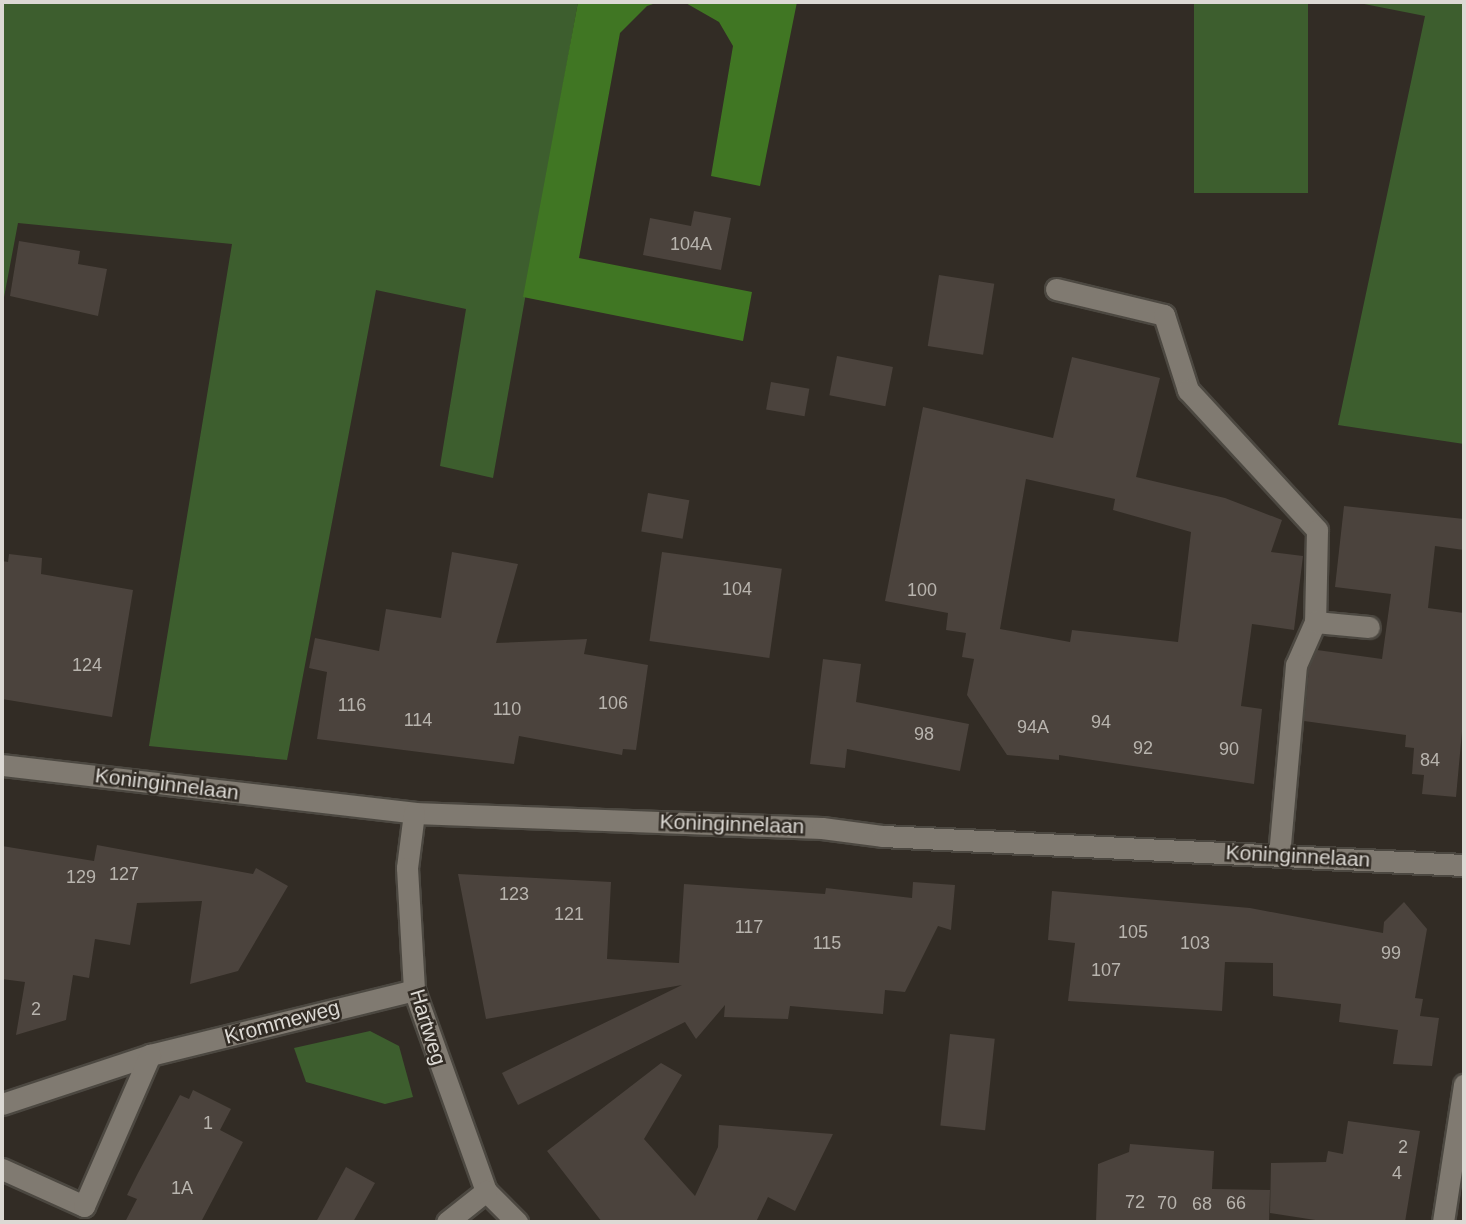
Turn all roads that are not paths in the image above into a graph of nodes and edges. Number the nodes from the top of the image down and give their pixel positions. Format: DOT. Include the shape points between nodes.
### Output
graph roads {
  1 [pos="1056,289"];
  2 [pos="1315,622"];
  3 [pos="1369,627"];
  4 [pos="2,765"];
  5 [pos="414,813"];
  6 [pos="1279,855"];
  7 [pos="1464,864"];
  8 [pos="414,990"];
  9 [pos="150,1055"];
  10 [pos="1464,1085"];
  11 [pos="2,1104"];
  12 [pos="2,1169"];
  13 [pos="486,1191"];
  14 [pos="447,1222"];
  15 [pos="517,1222"];
  16 [pos="1443,1222"];
  1 -- 2 [label="street" via="1164,315 1188,390 1317,530"];
  2 -- 3 [label="street"];
  2 -- 6 [label="street" via="1296,665"];
  4 -- 5 [label="street, Koninginnelaan"];
  5 -- 6 [label="street, Koninginnelaan" via="822,828 883,836"];
  5 -- 8 [label="street, Hartweg" via="407,868"];
  6 -- 7 [label="street, Koninginnelaan"];
  8 -- 9 [label="street, Krommeweg"];
  8 -- 13 [label="street, Hartweg"];
  9 -- 11 [label="street, Krommeweg"];
  9 -- 12 [label="street" via="84,1206"];
  10 -- 16 [label="street"];
  13 -- 14 [label="street"];
  13 -- 15 [label="street, Hartweg"];
}
